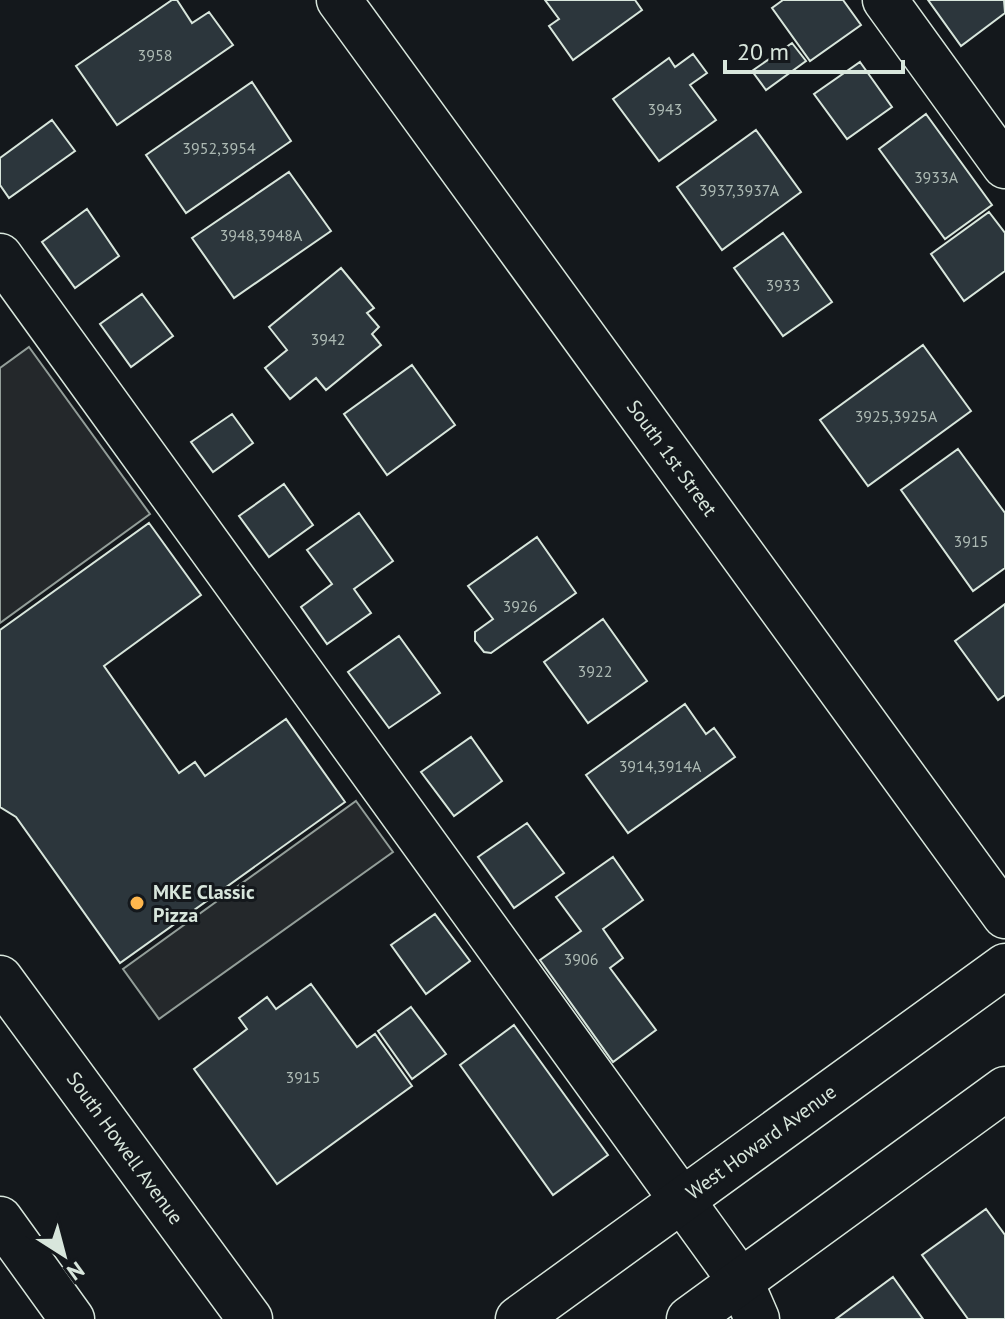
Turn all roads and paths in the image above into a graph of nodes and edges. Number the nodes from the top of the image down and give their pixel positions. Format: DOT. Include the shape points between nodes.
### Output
graph roads {
  1 [pos="339,0"];
  2 [pos="885,0"];
  3 [pos="1005,166"];
  4 [pos="0,256"];
  5 [pos="1005,916"];
  6 [pos="1005,966"];
  7 [pos="0,978"];
  8 [pos="1005,1089"];
  9 [pos="681,1200"];
  10 [pos="0,1219"];
  11 [pos="749,1300"];
  12 [pos="72,1319"];
  13 [pos="250,1319"];
  14 [pos="518,1319"];
  15 [pos="689,1319"];
  1 -- 5 [label="main road, South 1st Street"];
  2 -- 3 [label="main road"];
  4 -- 9 [label="main road"];
  6 -- 9 [label="main road, West Howard Avenue"];
  7 -- 13 [label="main road, South Howell Avenue"];
  8 -- 11 [label="main road"];
  9 -- 11 [label="main road"];
  9 -- 14 [label="main road, West Howard Avenue"];
  10 -- 12 [label="main road"];
  11 -- 15 [label="main road"];
}
